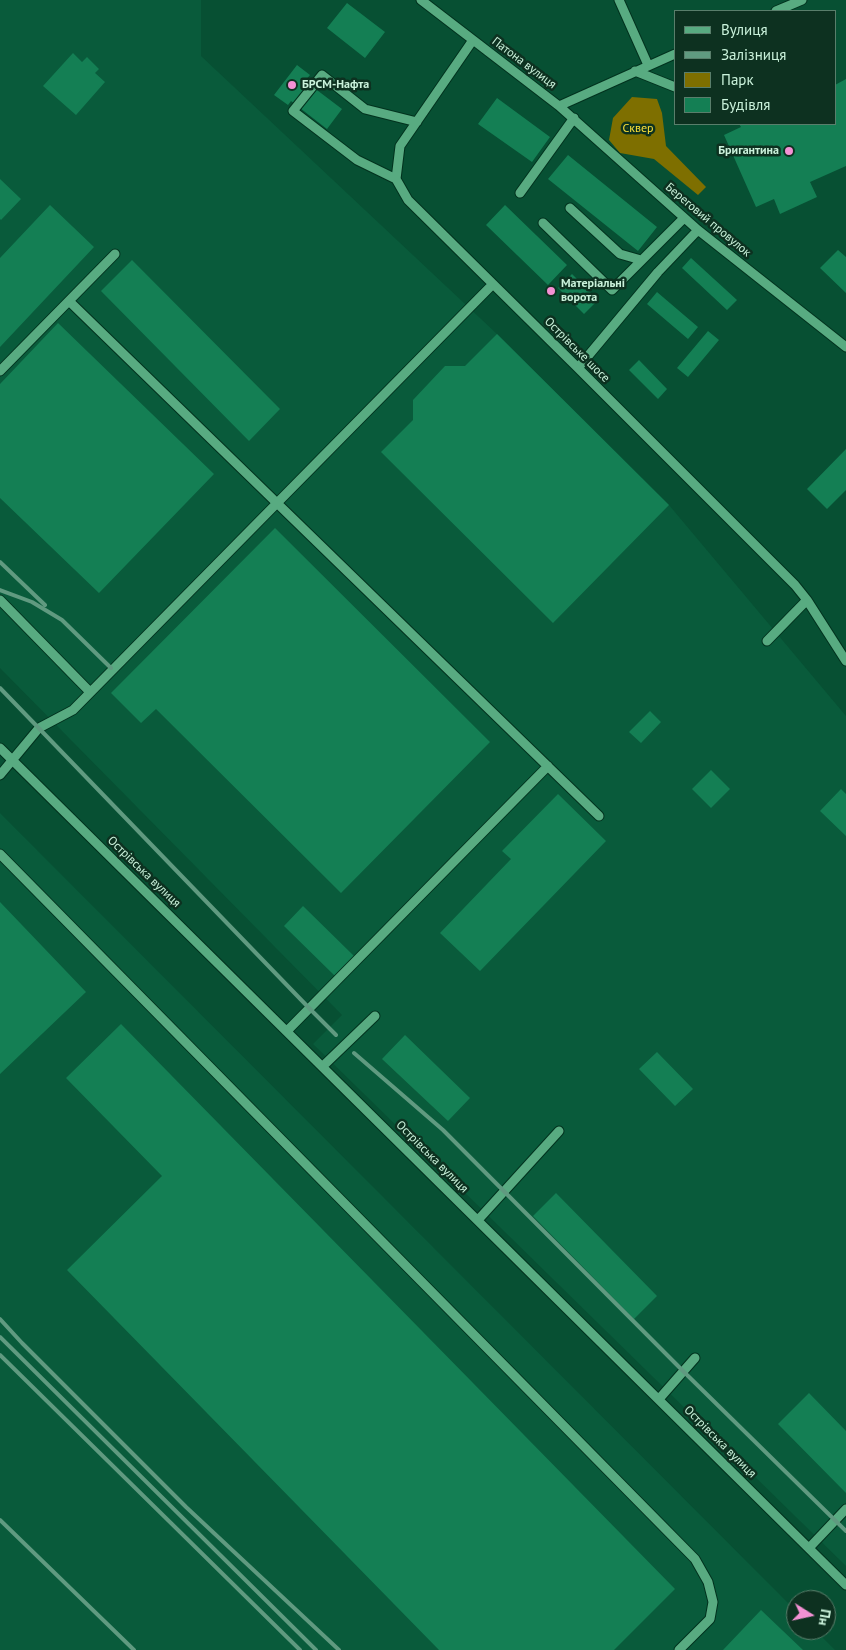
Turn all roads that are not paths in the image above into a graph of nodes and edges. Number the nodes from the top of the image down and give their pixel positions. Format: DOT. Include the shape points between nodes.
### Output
graph roads {
  1 [pos="421,0"];
  2 [pos="619,0"];
  3 [pos="802,0"];
  4 [pos="792,8"];
  5 [pos="473,40"];
  6 [pos="674,54"];
  7 [pos="648,65"];
  8 [pos="635,71"];
  9 [pos="674,87"];
  10 [pos="559,106"];
  11 [pos="574,118"];
  12 [pos="417,122"];
  13 [pos="396,179"];
  14 [pos="520,193"];
  15 [pos="570,208"];
  16 [pos="684,218"];
  17 [pos="543,223"];
  18 [pos="698,230"];
  19 [pos="115,254"];
  20 [pos="641,260"];
  21 [pos="493,284"];
  22 [pos="69,302"];
  23 [pos="846,348"];
  24 [pos="578,368"];
  25 [pos="0,371"];
  26 [pos="277,503"];
  27 [pos="0,600"];
  28 [pos="807,600"];
  29 [pos="767,641"];
  30 [pos="846,661"];
  31 [pos="90,692"];
  32 [pos="0,748"];
  33 [pos="13,761"];
  34 [pos="548,766"];
  35 [pos="0,775"];
  36 [pos="600,816"];
  37 [pos="0,854"];
  38 [pos="374,1016"];
  39 [pos="287,1030"];
  40 [pos="323,1066"];
  41 [pos="559,1131"];
  42 [pos="478,1220"];
  43 [pos="695,1358"];
  44 [pos="659,1399"];
  45 [pos="846,1509"];
  46 [pos="809,1548"];
  47 [pos="846,1585"];
  48 [pos="679,1650"];
  1 -- 5 [label="street, Патона вулиця"];
  2 -- 7 [label="street"];
  3 -- 4 [label="street"];
  5 -- 10 [label="street, Патона вулиця"];
  5 -- 12 [label="street"];
  6 -- 7 [label="street, Патона вулиця"];
  7 -- 8 [label="street, Патона вулиця"];
  8 -- 9 [label="street"];
  8 -- 10 [label="street, Патона вулиця"];
  10 -- 11 [label="street, Береговий провулок"];
  11 -- 14 [label="street"];
  11 -- 16 [label="street, Береговий провулок"];
  12 -- 13 [label="street" via="400,146"];
  12 -- 13 [label="street" via="365,109 322,75 294,111 357,160"];
  13 -- 21 [label="street, Острівське шосе" via="408,200"];
  15 -- 20 [label="street" via="620,254"];
  16 -- 18 [label="street, Береговий провулок"];
  16 -- 20 [label="street"];
  17 -- 20 [label="street" via="612,290"];
  18 -- 23 [label="street, Береговий провулок"];
  18 -- 24 [label="street" via="658,272"];
  19 -- 22 [label="street"];
  21 -- 24 [label="street, Острівське шосе"];
  21 -- 26 [label="street"];
  22 -- 25 [label="street"];
  22 -- 26 [label="street"];
  24 -- 28 [label="street, Острівське шосе"];
  26 -- 31 [label="street"];
  26 -- 34 [label="street"];
  27 -- 31 [label="street"];
  28 -- 29 [label="street"];
  28 -- 30 [label="street, Острівське шосе"];
  31 -- 33 [label="street" via="73,710 39,728"];
  32 -- 33 [label="street, Острівська вулиця"];
  33 -- 35 [label="street"];
  33 -- 39 [label="street, Острівська вулиця"];
  34 -- 36 [label="street"];
  34 -- 39 [label="street"];
  37 -- 48 [label="street" via="695,1559 708,1582 713,1602 710,1619"];
  38 -- 40 [label="street"];
  39 -- 40 [label="street, Острівська вулиця"];
  40 -- 42 [label="street, Острівська вулиця"];
  41 -- 42 [label="street"];
  42 -- 44 [label="street, Острівська вулиця"];
  43 -- 44 [label="street"];
  44 -- 46 [label="street, Острівська вулиця"];
  45 -- 46 [label="street"];
  46 -- 47 [label="street, Острівська вулиця"];
}
